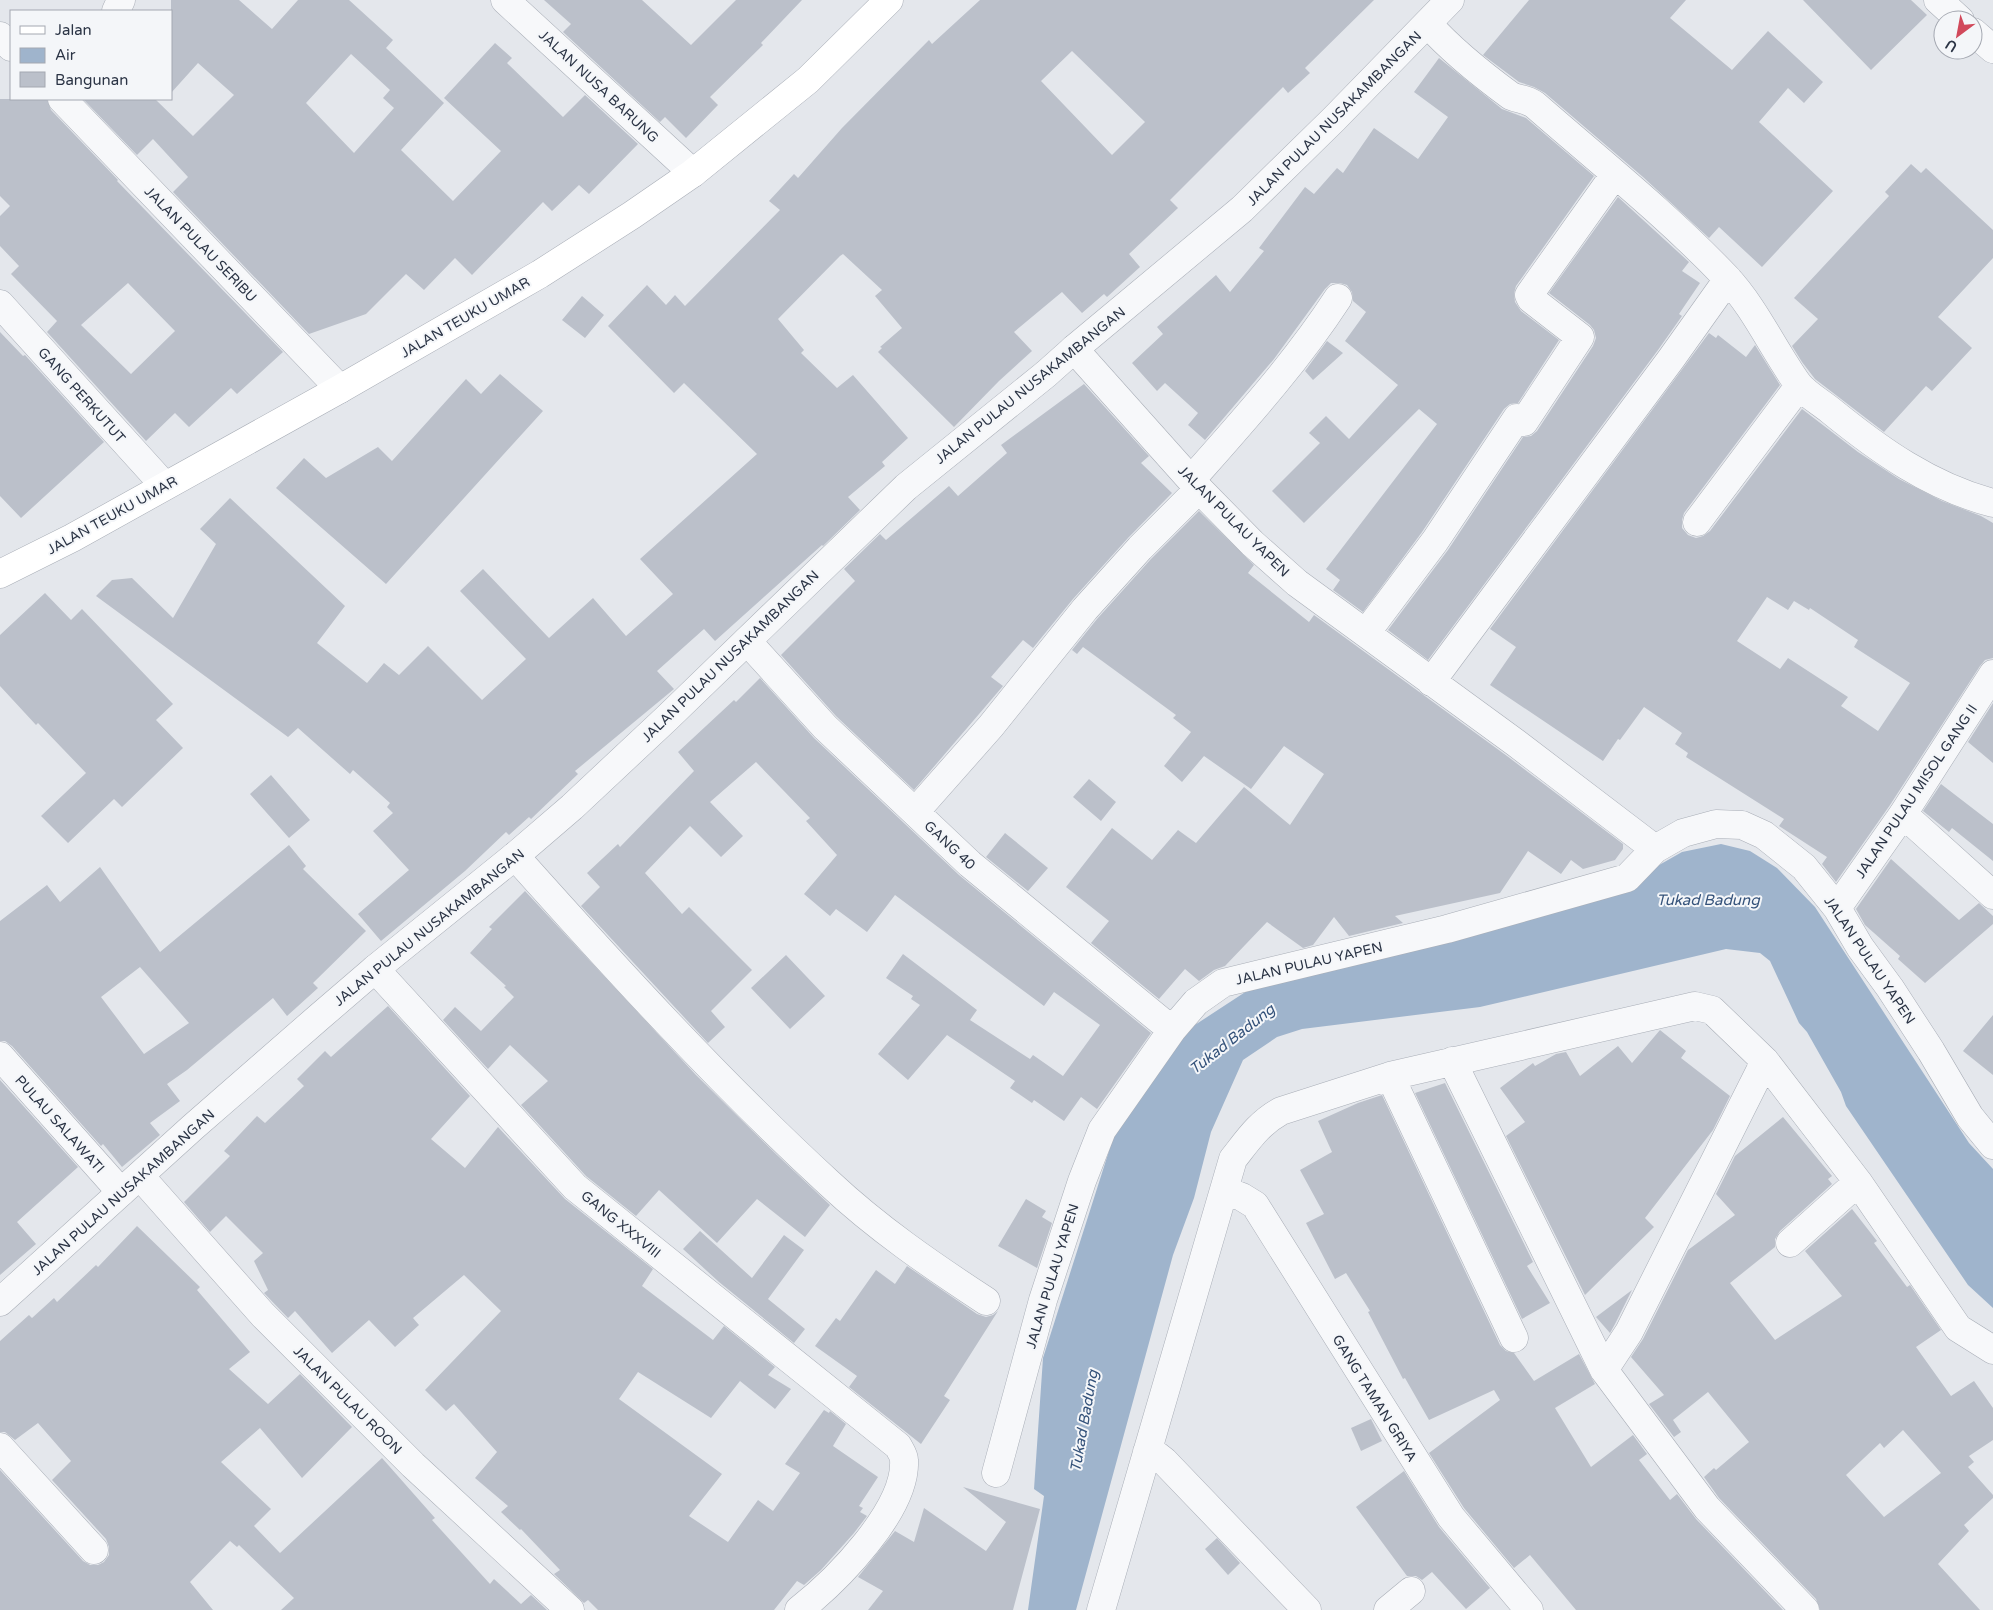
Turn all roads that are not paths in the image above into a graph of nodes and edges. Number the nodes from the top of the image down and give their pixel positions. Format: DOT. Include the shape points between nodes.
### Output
graph roads {
  1 [pos="505,0"];
  2 [pos="1450,0"];
  3 [pos="1938,0"];
  4 [pos="885,1"];
  5 [pos="1949,10"];
  6 [pos="1428,24"];
  7 [pos="0,36"];
  8 [pos="1983,40"];
  9 [pos="10,47"];
  10 [pos="1993,49"];
  11 [pos="63,100"];
  12 [pos="693,173"];
  13 [pos="1615,174"];
  14 [pos="1728,279"];
  15 [pos="1338,298"];
  16 [pos="0,304"];
  17 [pos="1074,349"];
  18 [pos="1799,386"];
  19 [pos="340,389"];
  20 [pos="1195,485"];
  21 [pos="164,486"];
  22 [pos="1993,503"];
  23 [pos="1697,522"];
  24 [pos="0,574"];
  25 [pos="1366,633"];
  26 [pos="747,641"];
  27 [pos="1993,674"];
  28 [pos="1431,682"];
  29 [pos="916,812"];
  30 [pos="1903,814"];
  31 [pos="1655,849"];
  32 [pos="515,856"];
  33 [pos="1993,895"];
  34 [pos="1837,908"];
  35 [pos="375,969"];
  36 [pos="1172,1030"];
  37 [pos="0,1056"];
  38 [pos="1452,1061"];
  39 [pos="1765,1061"];
  40 [pos="1390,1076"];
  41 [pos="1993,1146"];
  42 [pos="1858,1182"];
  43 [pos="130,1184"];
  44 [pos="1224,1190"];
  45 [pos="1790,1243"];
  46 [pos="0,1302"];
  47 [pos="986,1302"];
  48 [pos="1514,1338"];
  49 [pos="1991,1352"];
  50 [pos="1604,1370"];
  51 [pos="0,1447"];
  52 [pos="1146,1452"];
  53 [pos="996,1473"];
  54 [pos="94,1550"];
  55 [pos="1411,1591"];
  56 [pos="570,1610"];
  57 [pos="799,1610"];
  58 [pos="1101,1610"];
  59 [pos="1307,1610"];
  60 [pos="1388,1610"];
  61 [pos="1529,1610"];
  62 [pos="1805,1610"];
  1 -- 12 [label="street, JALAN NUSA BARUNG"];
  2 -- 6 [label="street, JALAN PULAU NUSAKAMBANGAN"];
  3 -- 5 [label="street"];
  4 -- 12 [label="main road, JALAN TEUKU UMAR" via="808,80"];
  6 -- 13 [label="street" via="1464,61 1511,96 1527,99"];
  6 -- 17 [label="street, JALAN PULAU NUSAKAMBANGAN" via="1242,209"];
  7 -- 9 [label="street"];
  8 -- 10 [label="street"];
  11 -- 19 [label="street, JALAN PULAU SERIBU"];
  12 -- 19 [label="main road, JALAN TEUKU UMAR" via="540,274"];
  13 -- 14 [label="street" via="1676,226"];
  13 -- 25 [label="street" via="1529,294 1531,299 1580,337 1524,422 1517,418 1435,541"];
  14 -- 18 [label="street"];
  14 -- 28 [label="street"];
  15 -- 20 [label="street" via="1313,337"];
  16 -- 21 [label="street, GANG PERKUTUT"];
  17 -- 20 [label="street, JALAN PULAU YAPEN"];
  17 -- 26 [label="street, JALAN PULAU NUSAKAMBANGAN" via="906,487"];
  18 -- 22 [label="street" via="1908,468 1970,497"];
  18 -- 23 [label="street"];
  19 -- 21 [label="main road, JALAN TEUKU UMAR"];
  20 -- 25 [label="street, JALAN PULAU YAPEN" via="1297,583"];
  20 -- 29 [label="street" via="1084,609 991,726"];
  21 -- 24 [label="main road, JALAN TEUKU UMAR"];
  25 -- 28 [label="street, JALAN PULAU YAPEN"];
  26 -- 29 [label="street, GANG 40" via="826,727"];
  26 -- 32 [label="street, JALAN PULAU NUSAKAMBANGAN" via="572,807"];
  27 -- 30 [label="street, JALAN PULAU MISOL GANG II"];
  28 -- 31 [label="street, JALAN PULAU YAPEN" via="1516,742"];
  29 -- 36 [label="street, GANG 40" via="970,864"];
  30 -- 33 [label="street"];
  30 -- 34 [label="street, JALAN PULAU MISOL GANG II"];
  31 -- 34 [label="street, JALAN PULAU YAPEN" via="1683,833 1716,824 1742,825 1764,835 1804,867"];
  31 -- 36 [label="street, JALAN PULAU YAPEN" via="1627,878 1446,929 1223,983 1196,1002"];
  32 -- 35 [label="street, JALAN PULAU NUSAKAMBANGAN"];
  32 -- 47 [label="street" via="597,948 829,1184 928,1263"];
  34 -- 41 [label="street, JALAN PULAU YAPEN" via="1940,1065 1970,1117"];
  35 -- 43 [label="street, JALAN PULAU NUSAKAMBANGAN"];
  35 -- 57 [label="street, GANG XXXVIII" via="575,1187 898,1446 904,1459 899,1493 889,1512 825,1588"];
  36 -- 53 [label="street, JALAN PULAU YAPEN" via="1102,1130 1043,1300"];
  37 -- 43 [label="street, PULAU SALAWATI"];
  38 -- 39 [label="street" via="1695,1006 1712,1010"];
  38 -- 40 [label="street"];
  38 -- 50 [label="street"];
  39 -- 42 [label="street"];
  39 -- 50 [label="street" via="1629,1332"];
  40 -- 44 [label="street" via="1281,1111 1262,1122 1233,1159"];
  40 -- 48 [label="street"];
  42 -- 45 [label="street"];
  42 -- 49 [label="street" via="1958,1328"];
  43 -- 46 [label="street, JALAN PULAU NUSAKAMBANGAN"];
  43 -- 56 [label="street, JALAN PULAU ROON" via="413,1465"];
  44 -- 52 [label="street"];
  44 -- 61 [label="street, GANG TAMAN GRIYA" via="1255,1205 1451,1518"];
  50 -- 62 [label="street" via="1707,1508"];
  51 -- 54 [label="street"];
  52 -- 58 [label="street"];
  52 -- 59 [label="street" via="1164,1461"];
  55 -- 60 [label="street"];
}
